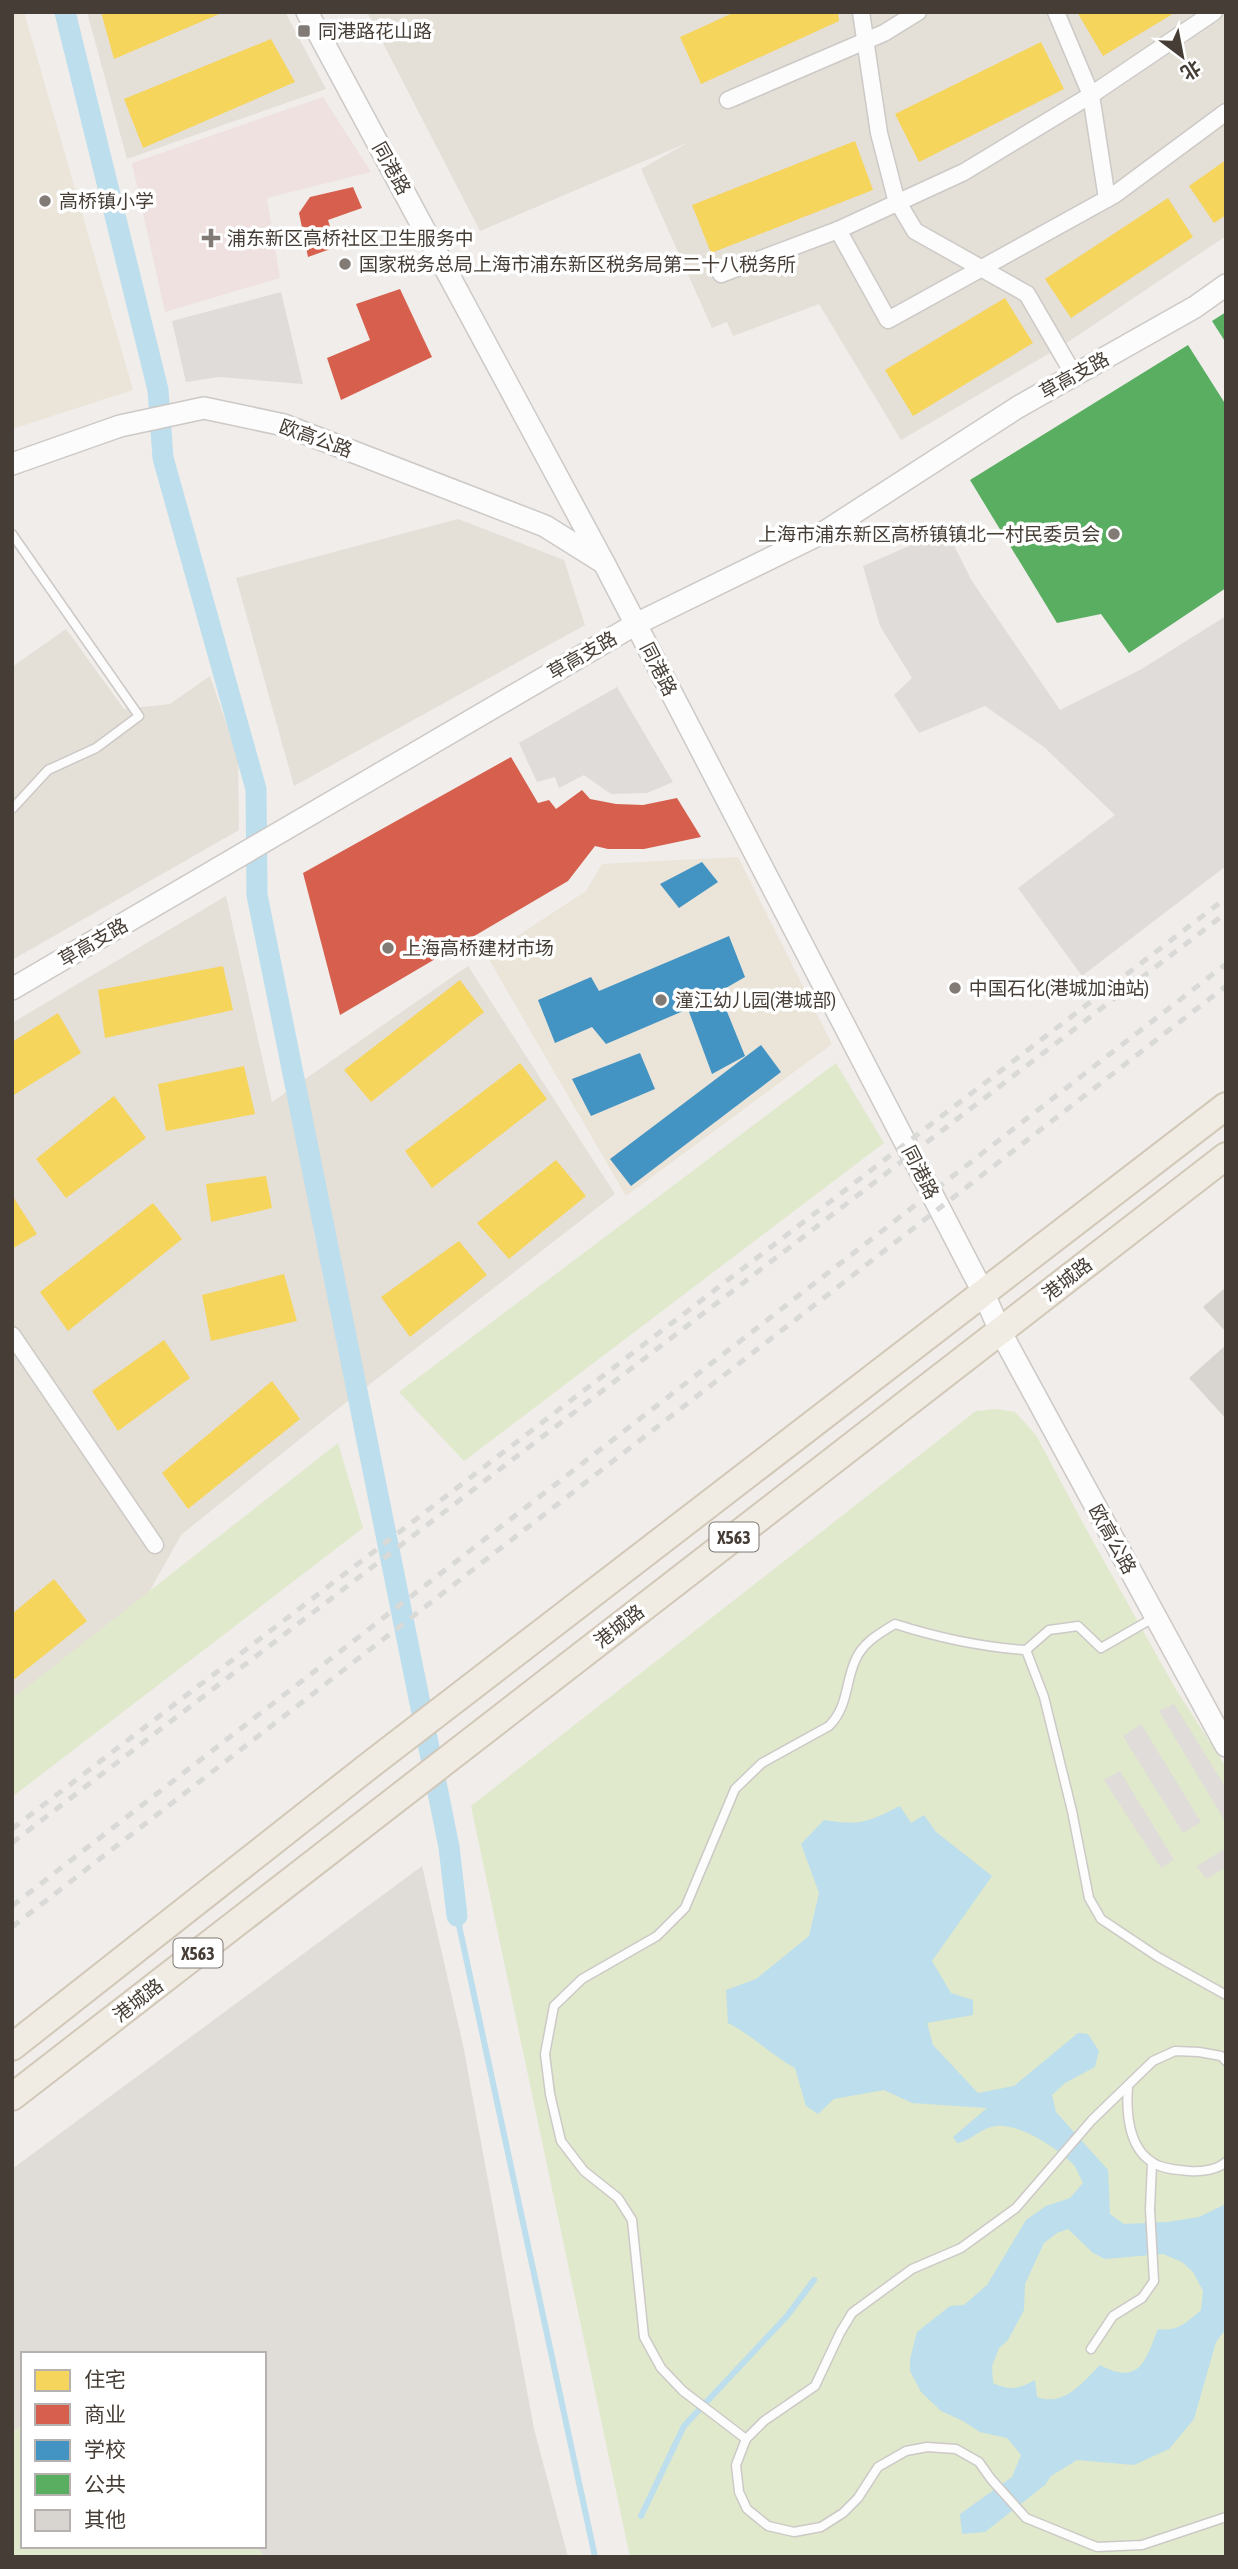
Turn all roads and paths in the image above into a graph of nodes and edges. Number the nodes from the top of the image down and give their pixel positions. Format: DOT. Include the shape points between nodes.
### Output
graph roads {
  1 [pos="307,12"];
  2 [pos="860,12"];
  3 [pos="918,12"];
  4 [pos="1056,12"];
  5 [pos="1214,12"];
  6 [pos="866,41"];
  7 [pos="1091,95"];
  8 [pos="728,100"];
  9 [pos="1226,113"];
  10 [pos="1107,199"];
  11 [pos="898,202"];
  12 [pos="838,230"];
  13 [pos="982,270"];
  14 [pos="721,274"];
  15 [pos="1226,285"];
  16 [pos="1074,375"];
  17 [pos="12,464"];
  18 [pos="12,534"];
  19 [pos="606,565"];
  20 [pos="636,624"];
  21 [pos="13,807"];
  22 [pos="12,989"];
  23 [pos="1226,1107"];
  24 [pos="1226,1156"];
  25 [pos="984,1294"];
  26 [pos="1000,1331"];
  27 [pos="12,1335"];
  28 [pos="155,1545"];
  29 [pos="1155,1616"];
  30 [pos="1026,1650"];
  31 [pos="1226,1746"];
  32 [pos="1226,1995"];
  33 [pos="1226,2045"];
  34 [pos="12,2047"];
  35 [pos="1223,2059"];
  36 [pos="1128,2086"];
  37 [pos="12,2097"];
  38 [pos="1226,2162"];
  39 [pos="1152,2163"];
  40 [pos="1091,2349"];
  41 [pos="746,2439"];
  42 [pos="1226,2517"];
  1 -- 19 [label="street, 同港路"];
  2 -- 6 [label="street"];
  3 -- 6 [label="street"];
  4 -- 7 [label="street"];
  5 -- 7 [label="street"];
  6 -- 8 [label="street"];
  6 -- 11 [label="street" via="879,132"];
  7 -- 10 [label="street"];
  7 -- 11 [label="street" via="964,172"];
  9 -- 10 [label="street"];
  10 -- 13 [label="street"];
  11 -- 12 [label="street"];
  11 -- 13 [label="street" via="915,231"];
  12 -- 13 [label="street" via="888,320"];
  12 -- 14 [label="street"];
  13 -- 16 [label="street" via="1027,294"];
  15 -- 16 [label="street, 草高支路"];
  16 -- 20 [label="street, 草高支路" via="826,531"];
  17 -- 19 [label="street, 欧高公路" via="120,426 204,408 284,425 545,526"];
  18 -- 21 [label="lane" via="139,716 96,748 48,770"];
  19 -- 20 [label="street, 同港路"];
  20 -- 22 [label="street, 草高支路"];
  20 -- 25 [label="street, 同港路"];
  23 -- 25 [label="main road, 港城路 / X563"];
  24 -- 26 [label="main road, 港城路 / X563"];
  25 -- 26 [label="street, 同港路"];
  25 -- 34 [label="main road, 港城路 / X563" via="370,1765"];
  26 -- 29 [label="street, 欧高公路"];
  26 -- 37 [label="main road, 港城路 / X563"];
  27 -- 28 [label="street"];
  29 -- 30 [label="lane" via="1101,1648 1078,1626 1049,1630"];
  29 -- 31 [label="street, 欧高公路"];
  30 -- 32 [label="lane" via="1044,1697 1089,1898 1101,1919"];
  30 -- 41 [label="lane" via="944,1640 895,1624 873,1637 855,1659 837,1718 762,1763 735,1789 685,1908 657,1936 582,1979 554,2006 545,2054 561,2141 584,2171 618,2198 632,2220 644,2337 661,2368 683,2391"];
  33 -- 35 [label="lane"];
  35 -- 36 [label="lane" via="1175,2050 1153,2061"];
  36 -- 39 [label="lane" via="1130,2127"];
  36 -- 41 [label="lane" via="1092,2120 1016,2208 961,2248 912,2269 852,2313 815,2386"];
  38 -- 39 [label="lane" via="1198,2171"];
  39 -- 40 [label="lane" via="1154,2281 1142,2298 1113,2316"];
  41 -- 42 [label="lane" via="736,2465 739,2492 747,2509 768,2526 794,2532 821,2527 844,2513 878,2467 906,2451 927,2447 956,2449 979,2462 1026,2518 1097,2547 1142,2545"];
}
